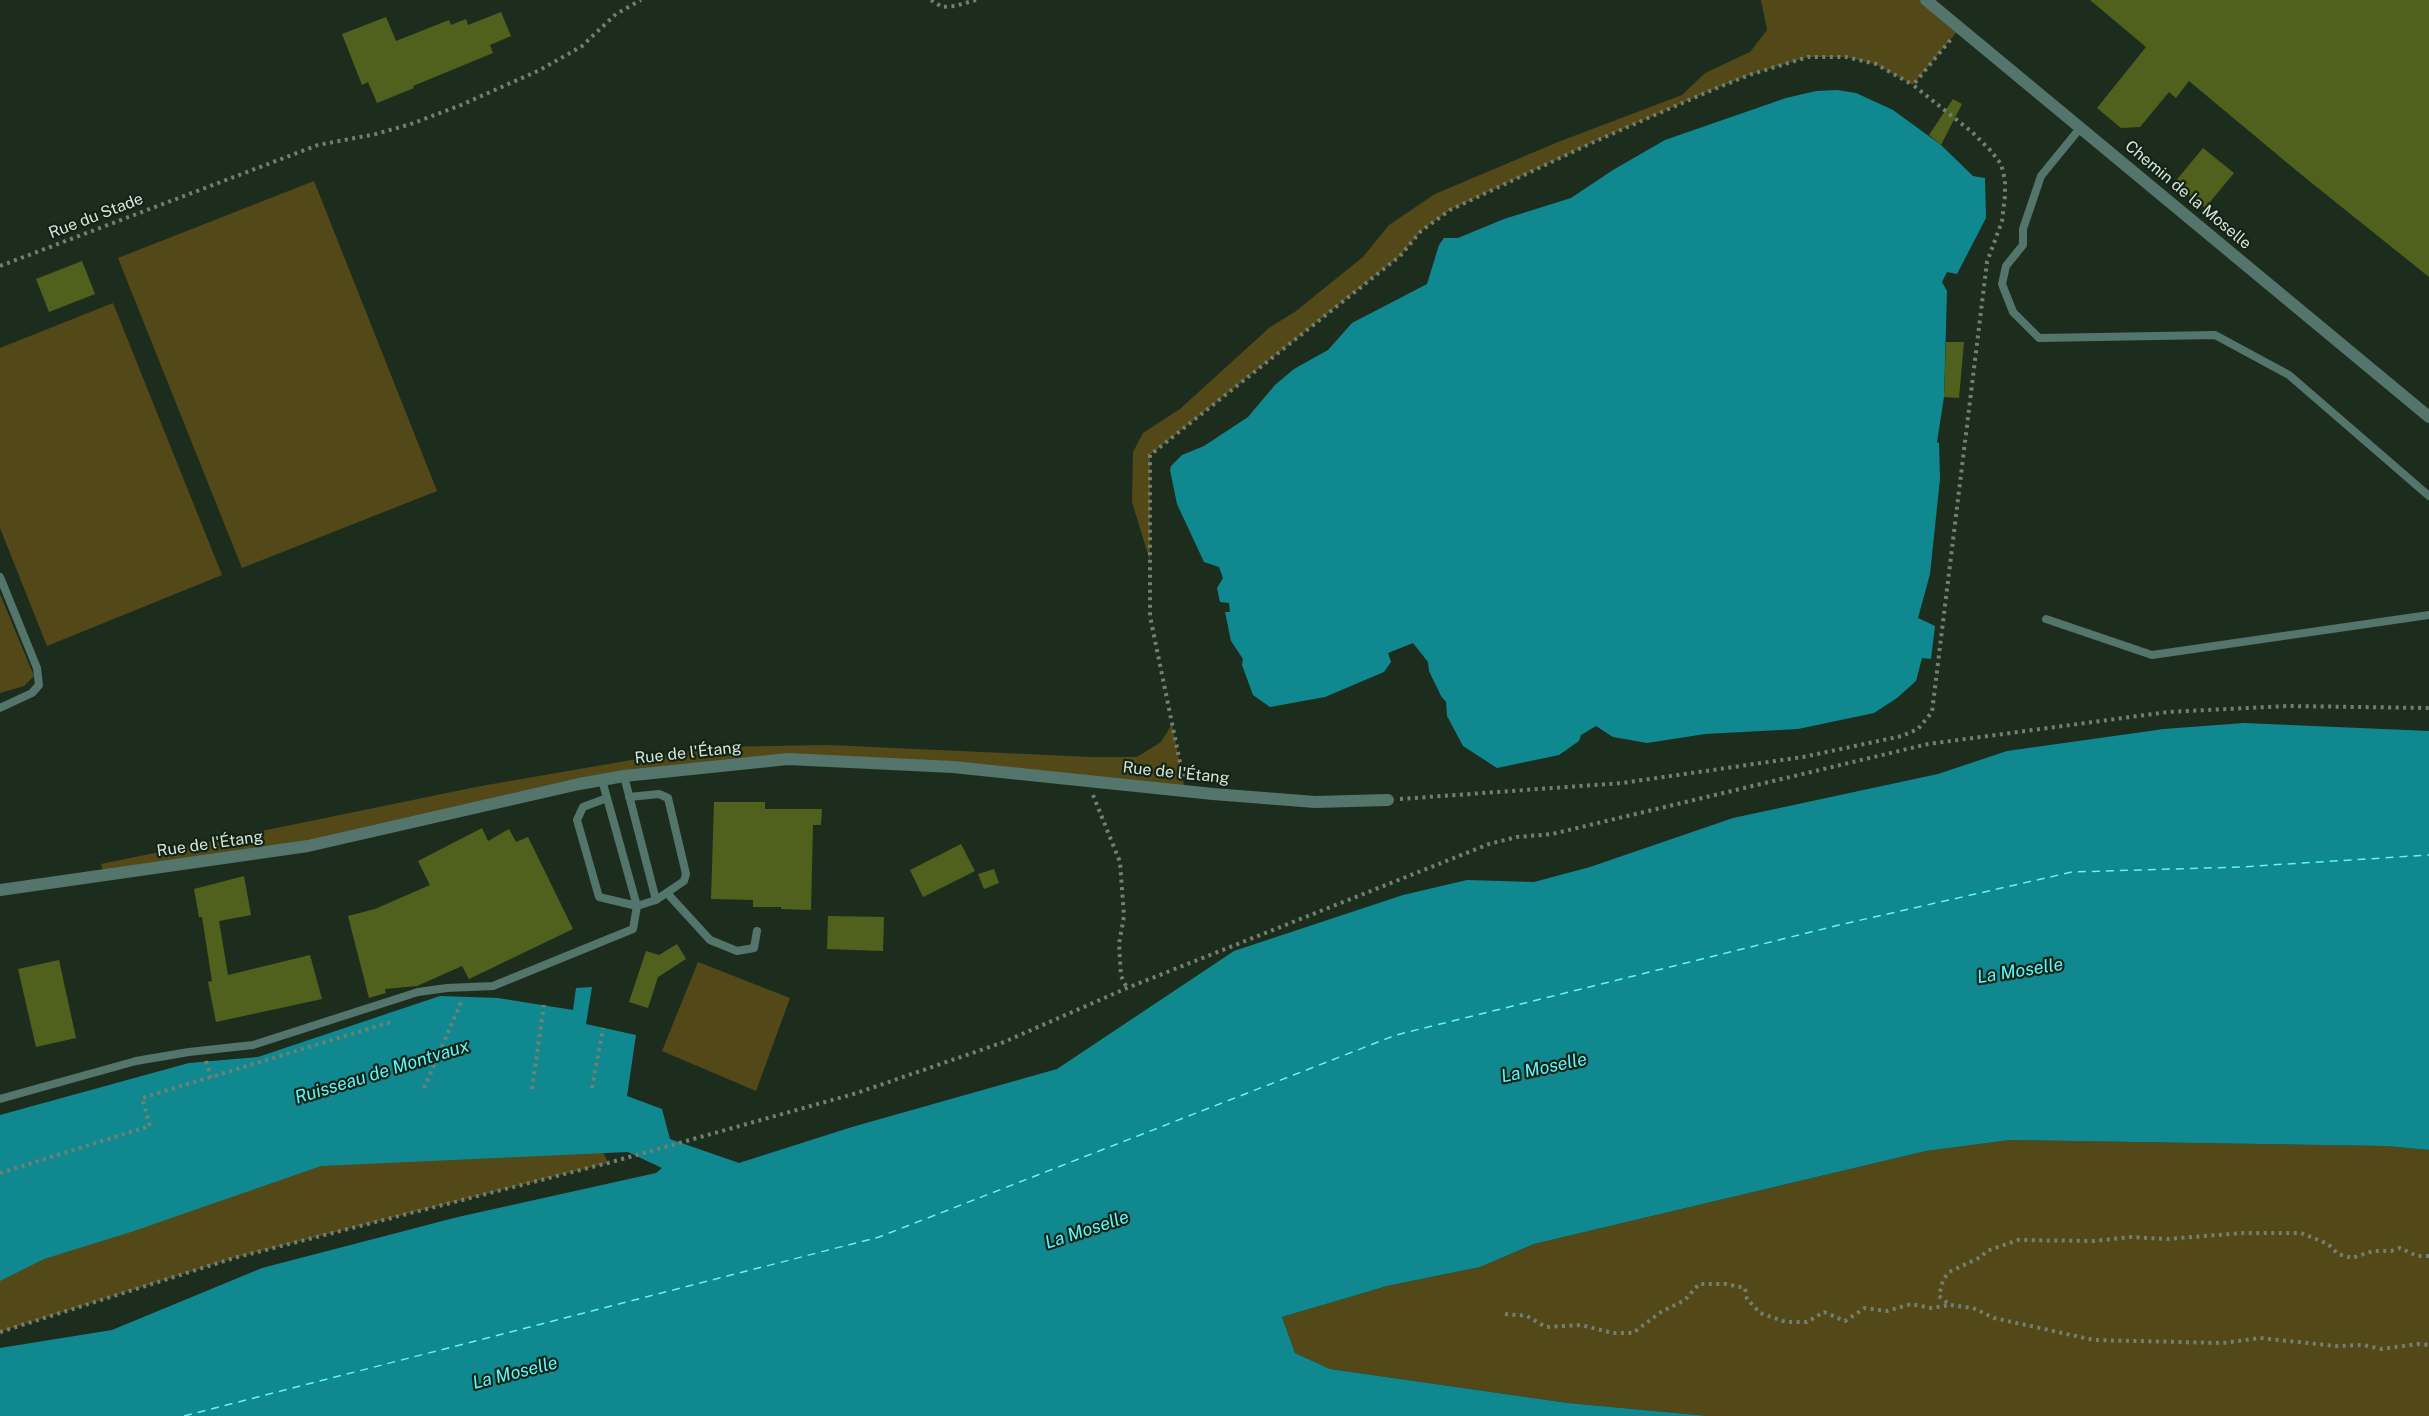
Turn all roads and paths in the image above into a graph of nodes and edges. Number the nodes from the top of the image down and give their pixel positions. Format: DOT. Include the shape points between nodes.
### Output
graph roads {
  1 [pos="641,0"];
  2 [pos="931,0"];
  3 [pos="976,0"];
  4 [pos="1926,0"];
  5 [pos="1960,28"];
  6 [pos="1913,85"];
  7 [pos="2081,127"];
  8 [pos="0,266"];
  9 [pos="2429,417"];
  10 [pos="2429,496"];
  11 [pos="0,577"];
  12 [pos="2429,615"];
  13 [pos="2046,619"];
  14 [pos="0,708"];
  15 [pos="2429,708"];
  16 [pos="624,776"];
  17 [pos="602,780"];
  18 [pos="1087,781"];
  19 [pos="1185,790"];
  20 [pos="629,797"];
  21 [pos="607,798"];
  22 [pos="1388,800"];
  23 [pos="0,890"];
  24 [pos="667,894"];
  25 [pos="656,900"];
  26 [pos="637,906"];
  27 [pos="757,932"];
  28 [pos="1127,988"];
  29 [pos="463,996"];
  30 [pos="544,1005"];
  31 [pos="394,1021"];
  32 [pos="603,1028"];
  33 [pos="206,1061"];
  34 [pos="211,1077"];
  35 [pos="424,1088"];
  36 [pos="592,1088"];
  37 [pos="532,1089"];
  38 [pos="0,1099"];
  39 [pos="0,1173"];
  40 [pos="2429,1256"];
  41 [pos="1950,1305"];
  42 [pos="1505,1314"];
  43 [pos="0,1332"];
  44 [pos="2429,1345"];
  1 -- 8 [label="path, Rue du Stade" via="616,15 582,46 540,70 461,105 376,134 318,145"];
  2 -- 3 [label="path" via="942,7"];
  4 -- 5 [label="street, Chemin de la Moselle"];
  5 -- 6 [label="path"];
  5 -- 7 [label="street, Chemin de la Moselle"];
  6 -- 19 [label="path" via="1875,64 1846,57 1808,57 1712,90 1450,210 1421,231 1400,256 1150,455 1150,616"];
  6 -- 22 [label="path" via="1991,151 2001,164 2005,180 2002,221 1987,262 1932,712 1918,729 1902,736 1803,757 1622,783"];
  7 -- 9 [label="street, Chemin de la Moselle"];
  7 -- 10 [label="lane" via="2041,176 2023,229 2023,245 2006,266 2002,284 2013,312 2039,338 2215,335 2289,375"];
  11 -- 14 [label="lane" via="37,668 39,685 32,693"];
  12 -- 13 [label="lane" via="2152,656"];
  15 -- 28 [label="path" via="2287,706 2168,712 1929,744 1552,834 1489,844"];
  16 -- 17 [label="street, Rue de l'Étang"];
  16 -- 18 [label="street, Rue de l'Étang" via="788,759 953,767"];
  16 -- 20 [label="lane"];
  17 -- 21 [label="lane"];
  17 -- 23 [label="street, Rue de l'Étang" via="308,846"];
  18 -- 19 [label="street, Rue de l'Étang"];
  18 -- 28 [label="path" via="1120,862 1124,915 1121,976"];
  19 -- 22 [label="street, Rue de l'Étang" via="1315,802"];
  20 -- 24 [label="lane" via="659,794 668,798 686,874 684,881"];
  20 -- 25 [label="lane"];
  21 -- 26 [label="lane"];
  21 -- 26 [label="lane" via="583,807 577,820 599,897"];
  24 -- 25 [label="lane"];
  24 -- 27 [label="lane" via="710,940 737,951 754,948"];
  25 -- 26 [label="lane"];
  26 -- 38 [label="lane" via="633,929 493,986 418,992 253,1045 136,1061"];
  28 -- 43 [label="path" via="1004,1042 857,1093 608,1163 234,1258"];
  29 -- 35 [label="path"];
  30 -- 37 [label="path"];
  31 -- 34 [label="path"];
  32 -- 36 [label="path"];
  33 -- 34 [label="path"];
  34 -- 39 [label="path" via="142,1098 150,1126"];
  40 -- 41 [label="path" via="2417,1256 2400,1248 2352,1258 2301,1233 2018,1240 1987,1251 1949,1272 1939,1296"];
  41 -- 42 [label="path" via="1931,1308 1911,1304 1887,1311 1865,1308 1845,1321 1824,1312 1807,1322 1786,1322 1761,1313 1747,1299 1744,1288 1699,1284 1685,1300 1660,1312 1633,1333 1613,1333 1581,1324 1546,1328 1527,1316"];
  41 -- 44 [label="path" via="2094,1340 2223,1343 2260,1338 2382,1349"];
}
